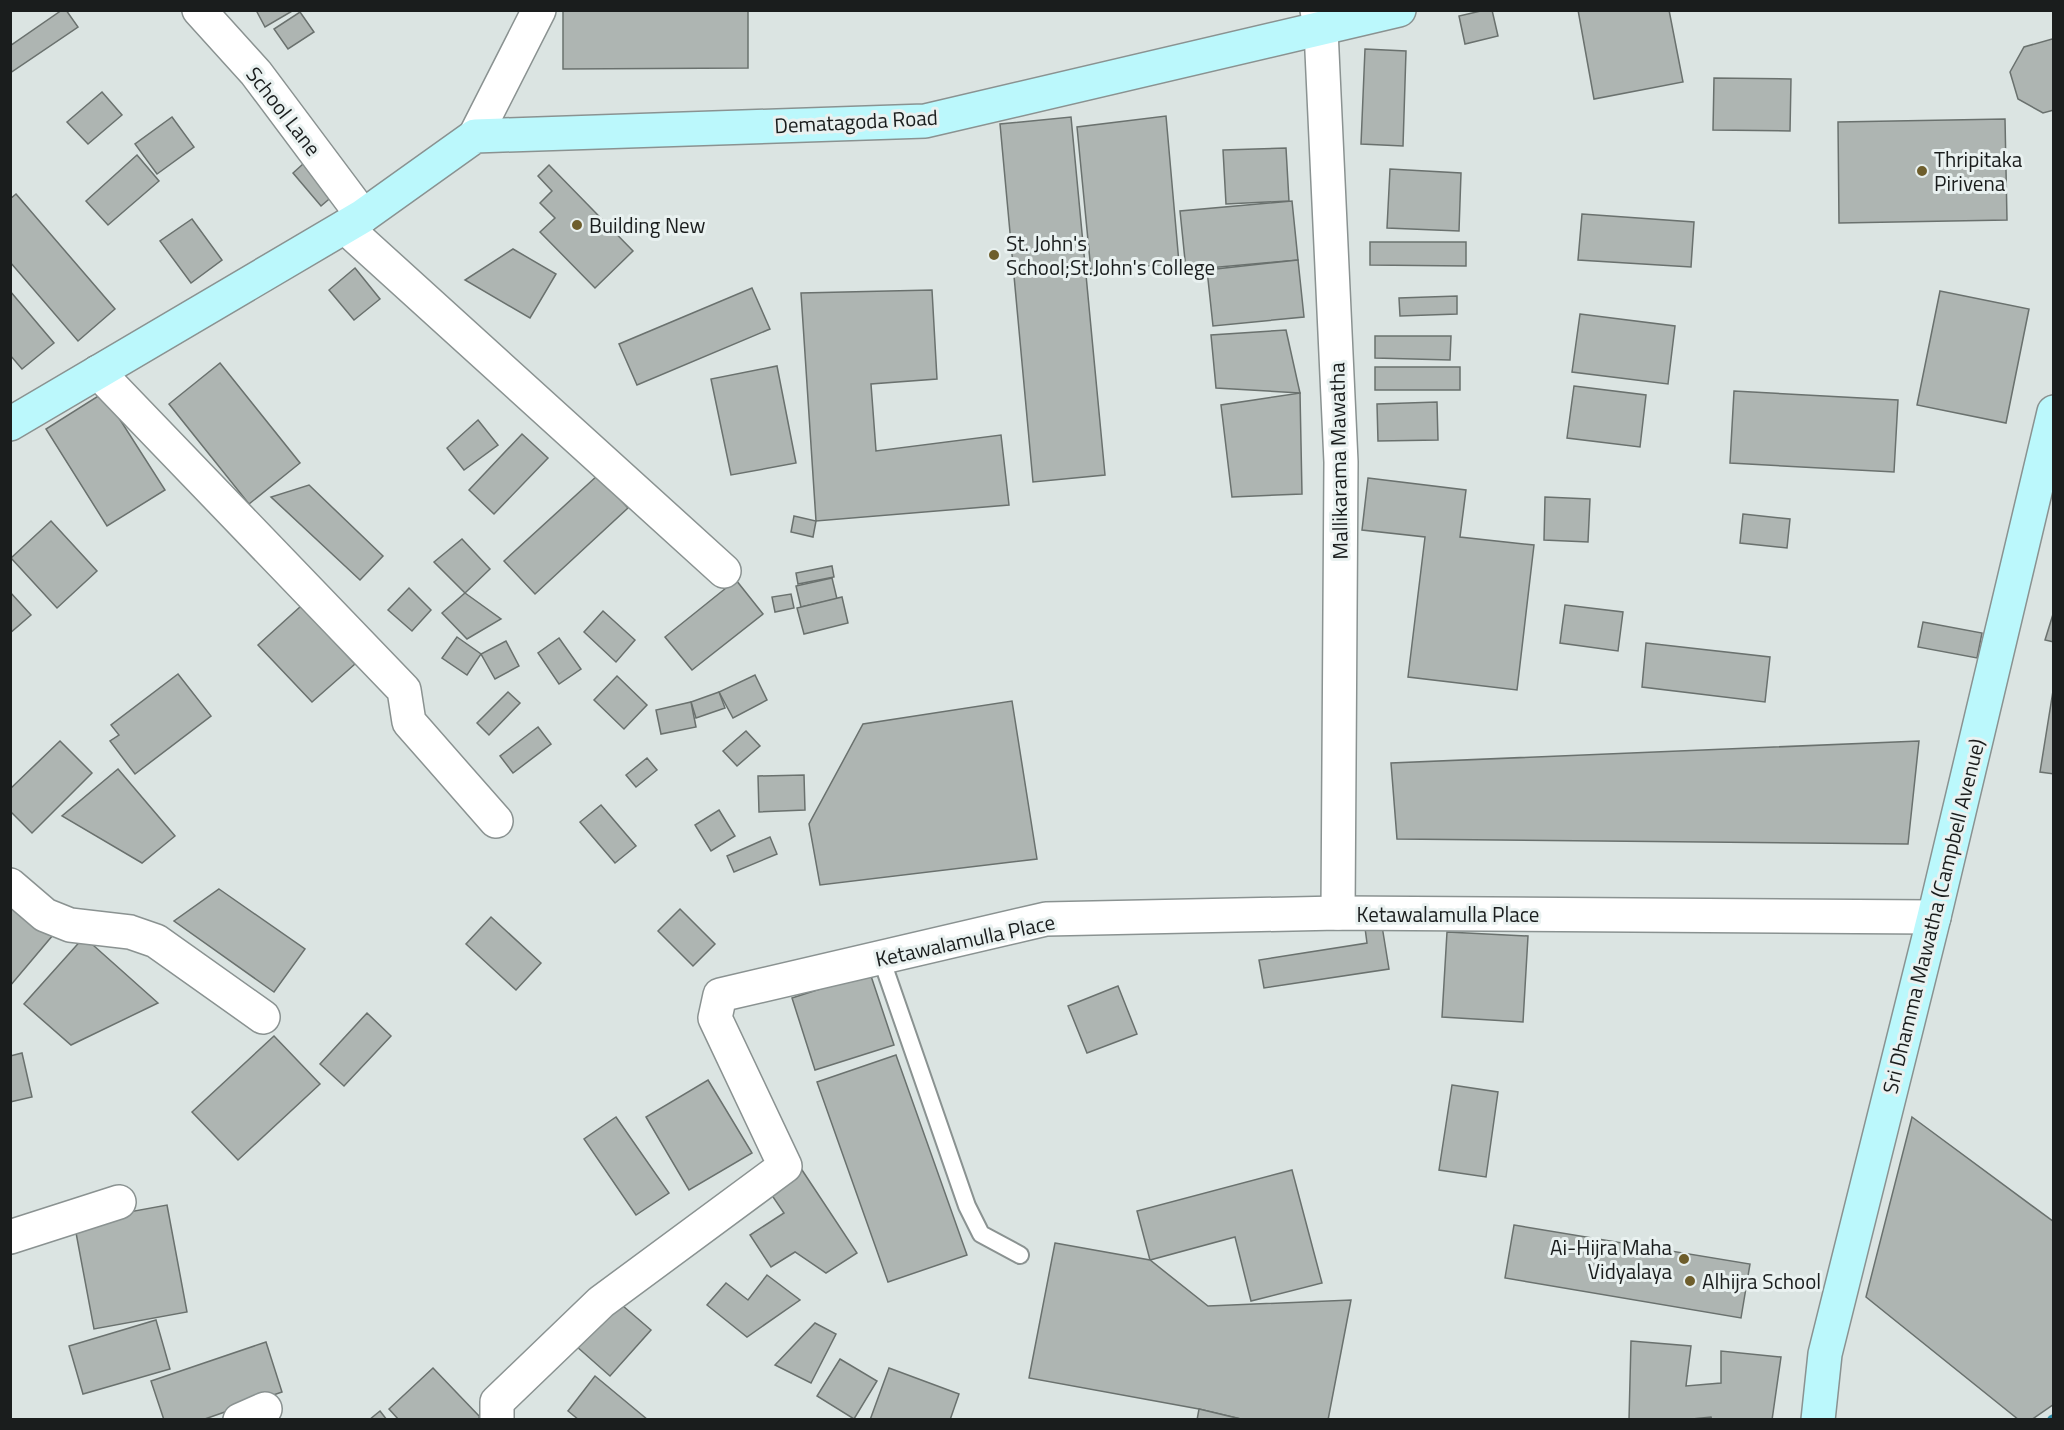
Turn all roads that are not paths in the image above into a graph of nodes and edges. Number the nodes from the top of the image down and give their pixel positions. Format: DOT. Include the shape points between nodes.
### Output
graph roads {
  1 [pos="199,10"];
  2 [pos="539,10"];
  3 [pos="1399,10"];
  4 [pos="1319,20"];
  5 [pos="475,136"];
  6 [pos="354,221"];
  7 [pos="98,372"];
  8 [pos="2054,412"];
  9 [pos="10,424"];
  10 [pos="724,571"];
  11 [pos="496,821"];
  12 [pos="10,885"];
  13 [pos="1338,913"];
  14 [pos="1934,917"];
  15 [pos="881,958"];
  16 [pos="263,1017"];
  17 [pos="119,1202"];
  18 [pos="10,1237"];
  19 [pos="1020,1255"];
  20 [pos="497,1419"];
  21 [pos="1818,1419"];
  1 -- 6 [label="street, School Lane" via="256,73"];
  2 -- 5 [label="street"];
  3 -- 4 [label="main road, Dematagoda Road"];
  4 -- 5 [label="main road, Dematagoda Road" via="925,121"];
  4 -- 13 [label="street, Mallikarama Mawatha" via="1341,462"];
  5 -- 6 [label="main road"];
  6 -- 7 [label="main road"];
  6 -- 10 [label="street, School Lane"];
  7 -- 9 [label="main road"];
  7 -- 11 [label="street" via="404,690 409,722"];
  8 -- 14 [label="main road, Sri Dhamma Mawatha (Campbell Avenue)"];
  12 -- 16 [label="street" via="45,915 70,925 130,932 156,941"];
  13 -- 14 [label="street, Ketawalamulla Place"];
  13 -- 15 [label="street, Ketawalamulla Place" via="1046,919"];
  14 -- 21 [label="main road, Sri Dhamma Mawatha (Campbell Avenue)" via="1825,1354"];
  15 -- 19 [label="lane" via="967,1206 981,1234"];
  15 -- 20 [label="street, Ketawalamulla Place" via="720,995 715,1018 785,1166 601,1302 497,1402"];
  17 -- 18 [label="street"];
}
